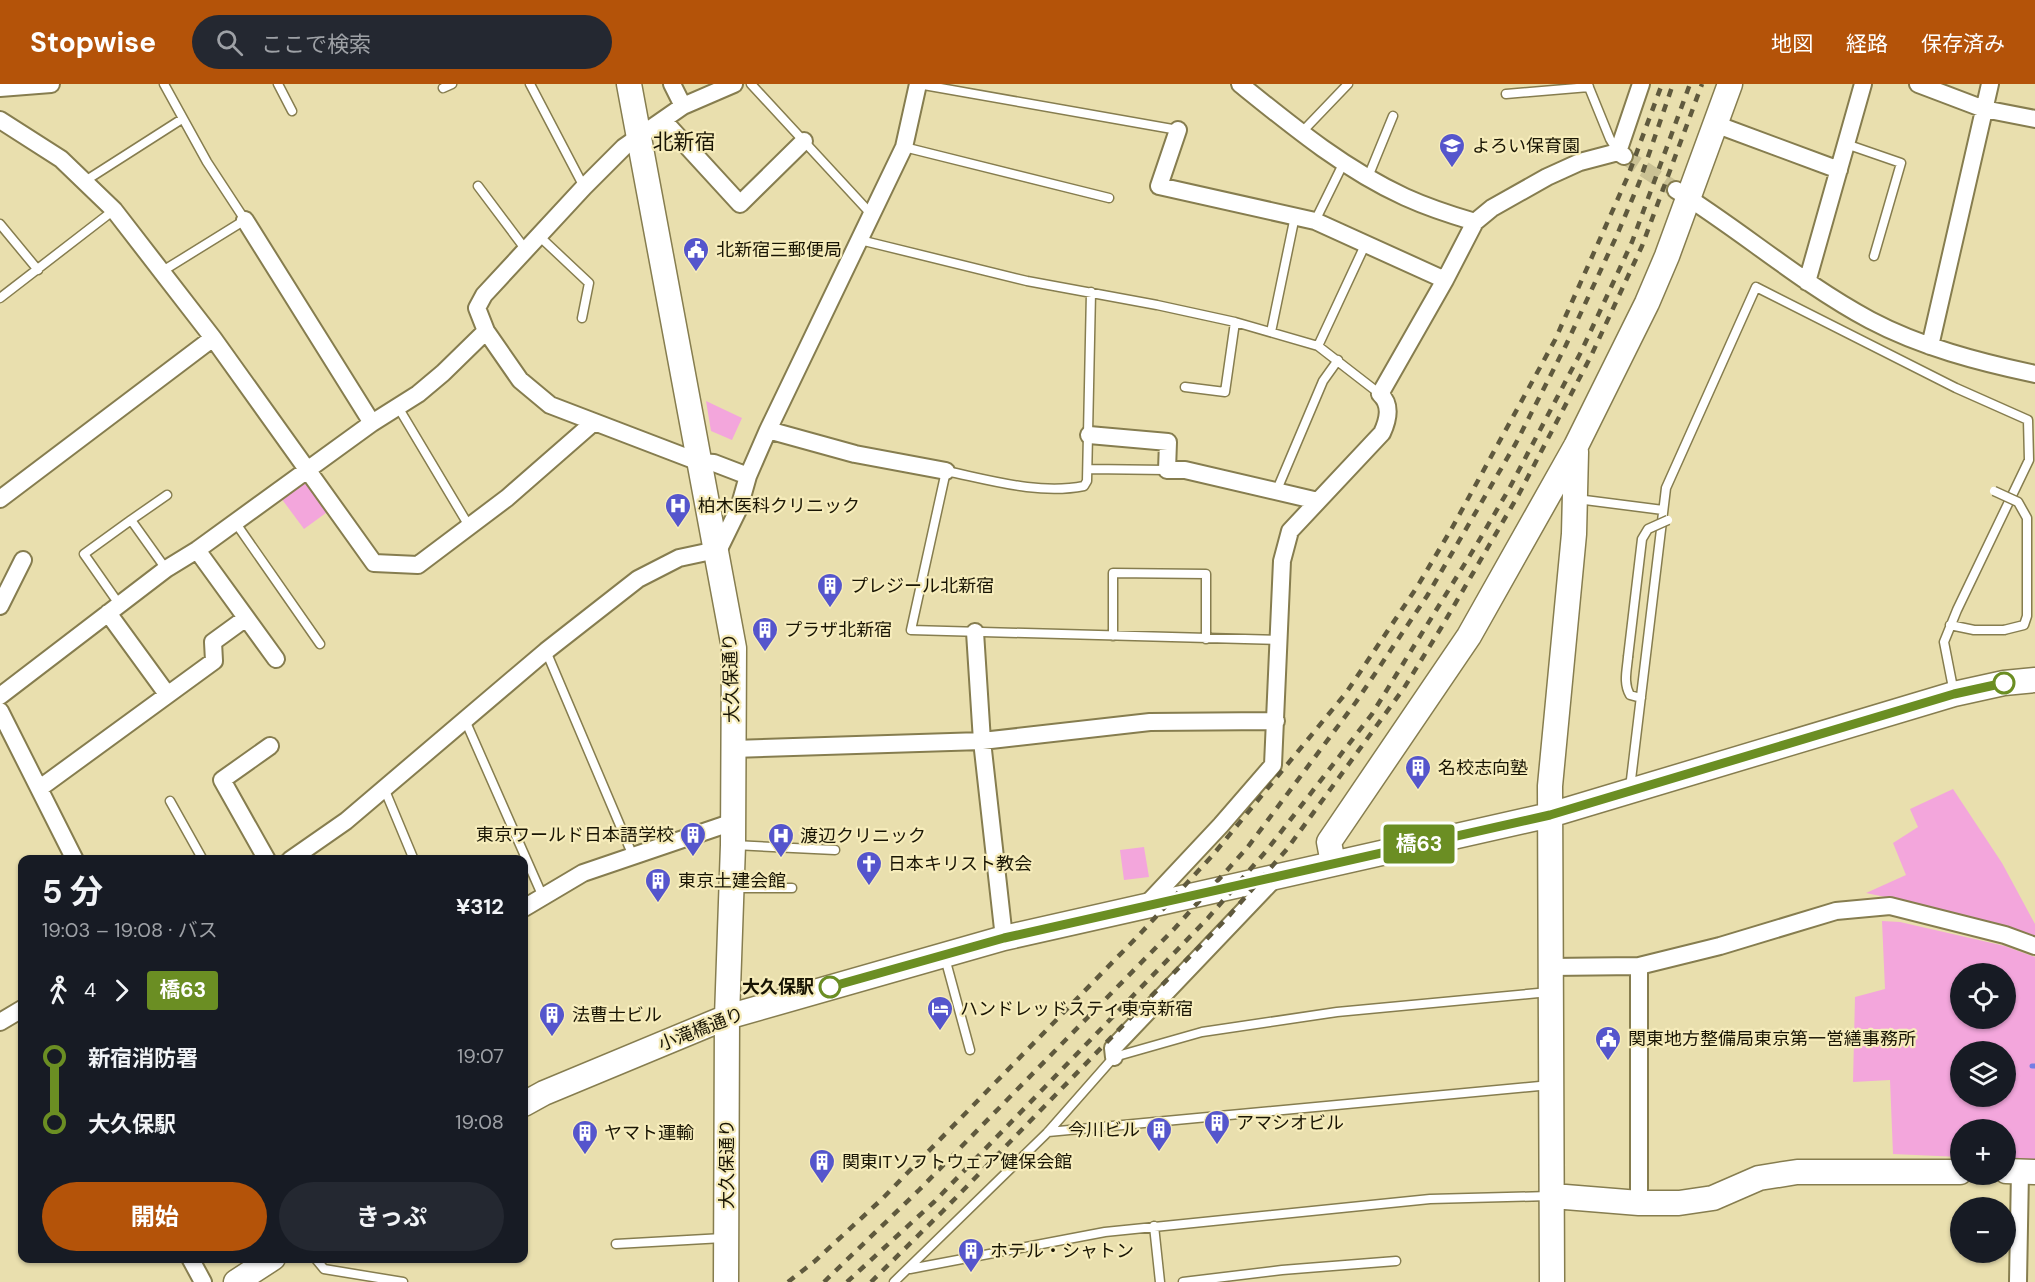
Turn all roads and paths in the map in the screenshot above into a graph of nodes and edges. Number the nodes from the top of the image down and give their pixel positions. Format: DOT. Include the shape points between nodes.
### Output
graph roads {
  1 [pos="51,84"];
  2 [pos="164,84"];
  3 [pos="278,84"];
  4 [pos="531,84"];
  5 [pos="629,84"];
  6 [pos="672,84"];
  7 [pos="734,84"];
  8 [pos="751,84"];
  9 [pos="918,84"];
  10 [pos="1240,84"];
  11 [pos="1348,84"];
  12 [pos="1641,84"];
  13 [pos="1730,84"];
  14 [pos="1863,84"];
  15 [pos="1918,84"];
  16 [pos="1990,84"];
  17 [pos="1588,86"];
  18 [pos="0,88"];
  19 [pos="1506,94"];
  20 [pos="683,106"];
  21 [pos="1984,109"];
  22 [pos="292,111"];
  23 [pos="1393,116"];
  24 [pos="182,119"];
  25 [pos="2035,119"];
  26 [pos="0,120"];
  27 [pos="663,120"];
  28 [pos="1716,124"];
  29 [pos="1178,130"];
  30 [pos="1301,133"];
  31 [pos="639,138"];
  32 [pos="804,141"];
  33 [pos="1846,144"];
  34 [pos="904,147"];
  35 [pos="1621,154"];
  36 [pos="1344,162"];
  37 [pos="1839,170"];
  38 [pos="1368,177"];
  39 [pos="85,181"];
  40 [pos="478,186"];
  41 [pos="584,188"];
  42 [pos="1682,194"];
  43 [pos="1109,198"];
  44 [pos="114,210"];
  45 [pos="872,215"];
  46 [pos="1295,216"];
  47 [pos="245,220"];
  48 [pos="1315,221"];
  49 [pos="1475,222"];
  50 [pos="0,224"];
  51 [pos="539,236"];
  52 [pos="860,240"];
  53 [pos="1366,243"];
  54 [pos="526,250"];
  55 [pos="1874,256"];
  56 [pos="38,270"];
  57 [pos="160,272"];
  58 [pos="1445,280"];
  59 [pos="1807,282"];
  60 [pos="1091,292"];
  61 [pos="0,298"];
  62 [pos="582,318"];
  63 [pos="1235,322"];
  64 [pos="486,331"];
  65 [pos="1271,332"];
  66 [pos="213,338"];
  67 [pos="1318,346"];
  68 [pos="1930,346"];
  69 [pos="1338,360"];
  70 [pos="2035,374"];
  71 [pos="1185,387"];
  72 [pos="1380,394"];
  73 [pos="398,407"];
  74 [pos="594,422"];
  75 [pos="372,423"];
  76 [pos="768,430"];
  77 [pos="1089,435"];
  78 [pos="1576,446"];
  79 [pos="699,462"];
  80 [pos="308,469"];
  81 [pos="1089,469"];
  82 [pos="1167,470"];
  83 [pos="946,471"];
  84 [pos="748,476"];
  85 [pos="1994,491"];
  86 [pos="1276,492"];
  87 [pos="167,495"];
  88 [pos="1575,498"];
  89 [pos="0,499"];
  90 [pos="1318,501"];
  91 [pos="1663,510"];
  92 [pos="131,520"];
  93 [pos="1668,520"];
  94 [pos="235,522"];
  95 [pos="469,526"];
  96 [pos="197,550"];
  97 [pos="717,553"];
  98 [pos="23,560"];
  99 [pos="166,569"];
  100 [pos="0,606"];
  101 [pos="113,609"];
  102 [pos="246,618"];
  103 [pos="1950,625"];
  104 [pos="975,632"];
  105 [pos="1113,636"];
  106 [pos="1206,639"];
  107 [pos="1279,640"];
  108 [pos="320,644"];
  109 [pos="546,651"];
  110 [pos="276,659"];
  111 [pos="2035,680"];
  112 [pos="2,689"];
  113 [pos="167,694"];
  114 [pos="1954,694"];
  115 [pos="1641,698"];
  116 [pos="0,711"];
  117 [pos="465,720"];
  118 [pos="1276,721"];
  119 [pos="982,741"];
  120 [pos="270,746"];
  121 [pos="733,748"];
  122 [pos="40,788"];
  123 [pos="384,788"];
  124 [pos="1629,791"];
  125 [pos="170,801"];
  126 [pos="1550,815"];
  127 [pos="733,833"];
  128 [pos="836,850"];
  129 [pos="73,855"];
  130 [pos="200,855"];
  131 [pos="264,855"];
  132 [pos="302,855"];
  133 [pos="412,855"];
  134 [pos="524,855"];
  135 [pos="633,856"];
  136 [pos="528,863"];
  137 [pos="1333,863"];
  138 [pos="1277,875"];
  139 [pos="731,888"];
  140 [pos="792,888"];
  141 [pos="543,897"];
  142 [pos="528,906"];
  143 [pos="1146,906"];
  144 [pos="1004,938"];
  145 [pos="2035,946"];
  146 [pos="944,955"];
  147 [pos="1639,966"];
  148 [pos="1550,967"];
  149 [pos="1550,992"];
  150 [pos="18,1012"];
  151 [pos="727,1017"];
  152 [pos="0,1022"];
  153 [pos="970,1050"];
  154 [pos="1114,1057"];
  155 [pos="1551,1085"];
  156 [pos="528,1102"];
  157 [pos="1048,1132"];
  158 [pos="1950,1172"];
  159 [pos="2020,1172"];
  160 [pos="1553,1196"];
  161 [pos="1639,1203"];
  162 [pos="1154,1226"];
  163 [pos="727,1238"];
  164 [pos="616,1244"];
  165 [pos="1396,1261"];
  166 [pos="193,1263"];
  167 [pos="265,1263"];
  168 [pos="319,1263"];
  169 [pos="909,1269"];
  170 [pos="203,1282"];
  171 [pos="236,1282"];
  172 [pos="403,1282"];
  173 [pos="726,1282"];
  174 [pos="894,1282"];
  175 [pos="1160,1282"];
  176 [pos="1183,1282"];
  177 [pos="1552,1282"];
  178 [pos="2018,1282"];
  1 -- 18 [label="street"];
  2 -- 24 [label="lane"];
  3 -- 22 [label="lane"];
  4 -- 41 [label="lane"];
  5 -- 31 [label="street, 大久保通り"];
  6 -- 20 [label="street"];
  7 -- 20 [label="street"];
  8 -- 32 [label="lane"];
  9 -- 29 [label="lane"];
  9 -- 34 [label="street"];
  10 -- 30 [label="street"];
  11 -- 30 [label="lane"];
  12 -- 35 [label="street"];
  13 -- 28 [label="street"];
  14 -- 33 [label="street"];
  15 -- 21 [label="street"];
  16 -- 21 [label="street"];
  17 -- 19 [label="lane"];
  17 -- 35 [label="lane" via="1610,139"];
  20 -- 27 [label="street"];
  21 -- 25 [label="street"];
  21 -- 68 [label="street"];
  23 -- 38 [label="lane"];
  24 -- 39 [label="lane"];
  24 -- 47 [label="lane"];
  26 -- 39 [label="street" via="61,159"];
  27 -- 31 [label="street"];
  27 -- 32 [label="street" via="740,204"];
  28 -- 37 [label="street"];
  28 -- 42 [label="street"];
  29 -- 46 [label="street" via="1159,186"];
  30 -- 36 [label="street"];
  31 -- 41 [label="street" via="624,147"];
  31 -- 79 [label="street, 大久保通り"];
  32 -- 45 [label="lane"];
  33 -- 37 [label="street"];
  33 -- 55 [label="lane" via="1901,162"];
  34 -- 43 [label="lane"];
  34 -- 45 [label="street"];
  35 -- 49 [label="street" via="1580,162 1547,177"];
  36 -- 38 [label="street"];
  36 -- 48 [label="lane"];
  37 -- 59 [label="street"];
  38 -- 49 [label="street" via="1406,198"];
  39 -- 44 [label="street"];
  40 -- 54 [label="lane"];
  41 -- 51 [label="street"];
  42 -- 59 [label="street"];
  42 -- 78 [label="street" via="1667,256"];
  44 -- 56 [label="lane"];
  44 -- 57 [label="street"];
  45 -- 52 [label="street"];
  46 -- 48 [label="street"];
  46 -- 65 [label="lane"];
  47 -- 57 [label="lane"];
  47 -- 75 [label="street"];
  48 -- 53 [label="street"];
  49 -- 58 [label="street"];
  50 -- 56 [label="lane"];
  51 -- 54 [label="street"];
  51 -- 62 [label="lane" via="589,283"];
  52 -- 60 [label="lane" via="1027,281"];
  52 -- 76 [label="street"];
  53 -- 58 [label="street"];
  53 -- 67 [label="lane"];
  54 -- 64 [label="street" via="484,295 477,308"];
  56 -- 61 [label="lane"];
  57 -- 66 [label="street"];
  58 -- 72 [label="street"];
  59 -- 68 [label="street" via="1871,321"];
  60 -- 63 [label="lane"];
  60 -- 77 [label="lane"];
  63 -- 65 [label="lane"];
  63 -- 71 [label="lane" via="1225,392"];
  64 -- 73 [label="street" via="443,373"];
  64 -- 74 [label="street" via="520,380 550,405"];
  65 -- 67 [label="lane"];
  66 -- 80 [label="street"];
  66 -- 89 [label="street"];
  67 -- 69 [label="lane"];
  68 -- 70 [label="street"];
  69 -- 72 [label="lane"];
  69 -- 86 [label="lane" via="1323,381"];
  72 -- 90 [label="street" via="1387,403 1389,416 1382,433"];
  73 -- 75 [label="street"];
  73 -- 95 [label="lane"];
  74 -- 79 [label="street"];
  74 -- 95 [label="street"];
  75 -- 80 [label="street"];
  76 -- 83 [label="street" via="855,454"];
  76 -- 84 [label="street"];
  77 -- 81 [label="lane"];
  77 -- 82 [label="street" via="1168,442"];
  78 -- 88 [label="street"];
  78 -- 137 [label="street" via="1469,636 1329,842"];
  79 -- 84 [label="street" via="714,463"];
  79 -- 97 [label="street, 大久保通り"];
  80 -- 94 [label="street"];
  80 -- 95 [label="street" via="374,563 418,566"];
  81 -- 82 [label="lane"];
  81 -- 83 [label="lane" via="1084,486 1042,489"];
  82 -- 86 [label="street" via="1185,470"];
  83 -- 104 [label="lane" via="910,630"];
  84 -- 97 [label="street"];
  85 -- 103 [label="lane, bridge" via="2018,502 2027,518 2027,616 2024,625 2004,630"];
  86 -- 90 [label="street"];
  87 -- 92 [label="lane"];
  88 -- 91 [label="lane"];
  88 -- 126 [label="street"];
  90 -- 107 [label="street" via="1290,531 1282,561"];
  91 -- 103 [label="lane" via="1666,488 1756,287 2028,420 2029,460"];
  91 -- 115 [label="lane"];
  92 -- 99 [label="lane"];
  92 -- 101 [label="lane" via="84,554"];
  93 -- 115 [label="lane, bridge" via="1648,529 1642,539 1627,689"];
  94 -- 96 [label="street"];
  94 -- 108 [label="lane"];
  96 -- 99 [label="street"];
  96 -- 102 [label="street"];
  97 -- 109 [label="street" via="680,558 638,579"];
  97 -- 121 [label="street, 大久保通り" via="734,648"];
  98 -- 100 [label="street"];
  99 -- 101 [label="street"];
  101 -- 112 [label="street"];
  101 -- 113 [label="street"];
  102 -- 110 [label="street"];
  102 -- 113 [label="street" via="213,642 214,661"];
  103 -- 114 [label="lane" via="1944,642"];
  104 -- 105 [label="lane"];
  104 -- 119 [label="street"];
  105 -- 106 [label="lane"];
  105 -- 106 [label="lane" via="1113,573 1206,574"];
  106 -- 107 [label="lane"];
  107 -- 118 [label="street"];
  109 -- 117 [label="street"];
  109 -- 135 [label="lane"];
  111 -- 114 [label="street, 小滝橋通り"];
  113 -- 122 [label="street"];
  114 -- 124 [label="street, 小滝橋通り"];
  115 -- 124 [label="lane"];
  116 -- 122 [label="street"];
  117 -- 123 [label="street"];
  117 -- 134 [label="lane"];
  118 -- 119 [label="street" via="1150,722"];
  118 -- 143 [label="street" via="1274,765"];
  119 -- 121 [label="street"];
  119 -- 144 [label="street"];
  120 -- 131 [label="street" via="222,780"];
  121 -- 127 [label="street, 大久保通り"];
  122 -- 129 [label="street"];
  123 -- 132 [label="street"];
  123 -- 133 [label="lane"];
  124 -- 126 [label="street, 小滝橋通り"];
  125 -- 130 [label="lane"];
  126 -- 137 [label="street, 小滝橋通り"];
  126 -- 148 [label="street"];
  127 -- 128 [label="lane"];
  127 -- 135 [label="street"];
  127 -- 139 [label="street, 大久保通り"];
  135 -- 141 [label="street" via="583,873"];
  136 -- 141 [label="lane"];
  137 -- 138 [label="street, 小滝橋通り"];
  138 -- 143 [label="street, 小滝橋通り"];
  138 -- 154 [label="street" via="1113,1048"];
  139 -- 140 [label="lane"];
  139 -- 151 [label="street, 大久保通り"];
  141 -- 142 [label="street"];
  143 -- 144 [label="street, 小滝橋通り"];
  144 -- 146 [label="street, 小滝橋通り"];
  145 -- 147 [label="street" via="1890,906 1836,911"];
  146 -- 151 [label="street, 小滝橋通り"];
  146 -- 153 [label="lane"];
  147 -- 148 [label="street"];
  147 -- 161 [label="street"];
  148 -- 149 [label="street"];
  149 -- 154 [label="lane" via="1337,1012 1202,1032"];
  149 -- 155 [label="street"];
  150 -- 152 [label="street"];
  151 -- 156 [label="street, 小滝橋通り"];
  151 -- 163 [label="street, 大久保通り"];
  154 -- 157 [label="lane"];
  155 -- 157 [label="lane"];
  155 -- 160 [label="street"];
  157 -- 169 [label="lane"];
  158 -- 161 [label="street" via="1797,1172 1759,1178 1713,1198"];
  159 -- 178 [label="street"];
  160 -- 161 [label="street"];
  160 -- 162 [label="lane" via="1430,1198"];
  160 -- 177 [label="street"];
  162 -- 169 [label="lane"];
  162 -- 175 [label="lane"];
  163 -- 164 [label="lane"];
  163 -- 173 [label="street, 大久保通り"];
  165 -- 176 [label="lane"];
  166 -- 170 [label="street"];
  167 -- 171 [label="street"];
  168 -- 172 [label="lane" via="324,1269"];
  169 -- 174 [label="lane"];
}
